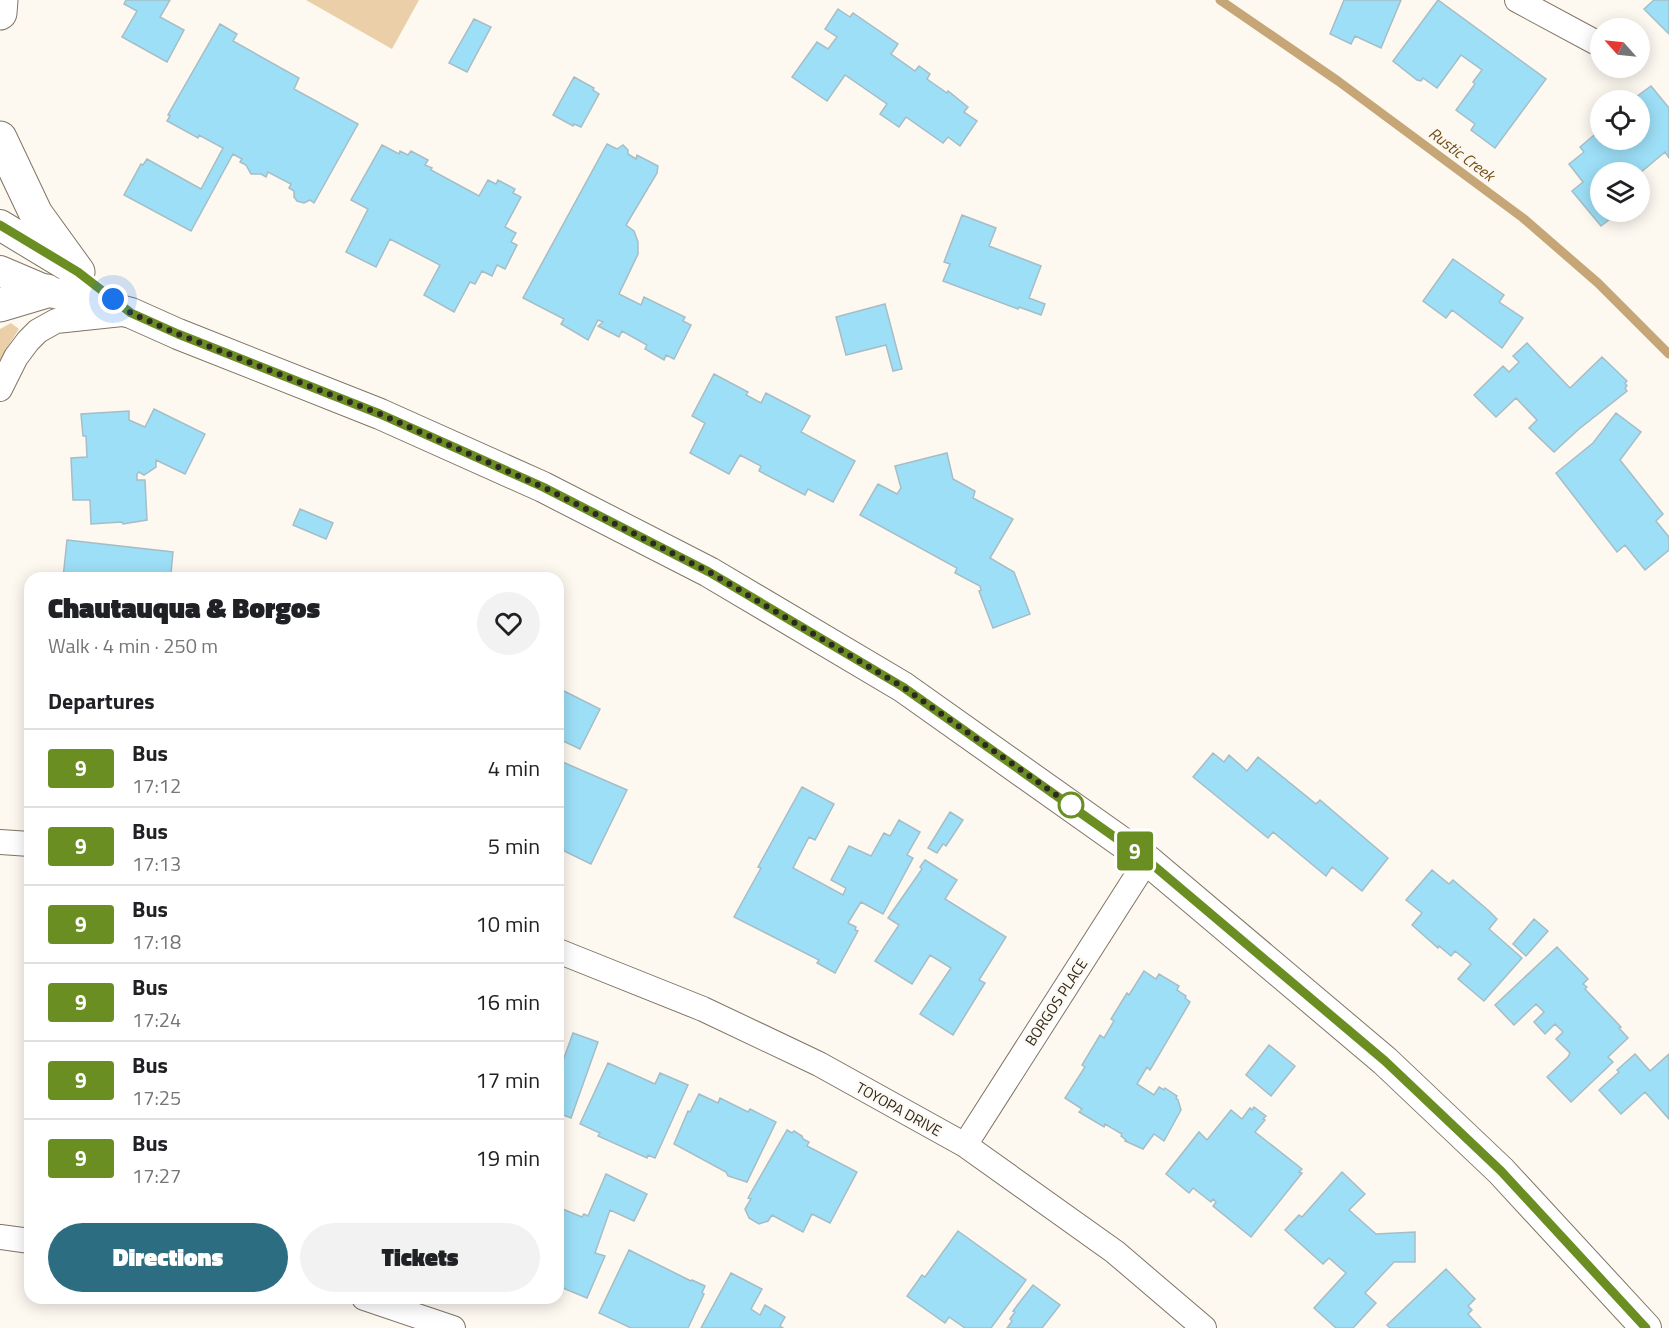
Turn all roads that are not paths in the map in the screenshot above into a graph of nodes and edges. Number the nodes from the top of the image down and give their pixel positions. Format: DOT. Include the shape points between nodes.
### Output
graph roads {
  1 [pos="1,0"];
  2 [pos="1517,0"];
  3 [pos="0,13"];
  4 [pos="1590,39"];
  5 [pos="0,138"];
  6 [pos="0,225"];
  7 [pos="0,271"];
  8 [pos="78,272"];
  9 [pos="47,291"];
  10 [pos="0,305"];
  11 [pos="131,313"];
  12 [pos="0,389"];
  13 [pos="0,842"];
  14 [pos="24,844"];
  15 [pos="1147,860"];
  16 [pos="564,953"];
  17 [pos="965,1145"];
  18 [pos="0,1237"];
  19 [pos="24,1240"];
  20 [pos="382,1304"];
  21 [pos="453,1328"];
  22 [pos="1204,1328"];
  23 [pos="1646,1328"];
  1 -- 3 [label="main road"];
  2 -- 4 [label="street"];
  5 -- 8 [label="main road" via="36,214"];
  6 -- 8 [label="street"];
  7 -- 9 [label="street"];
  8 -- 11 [label="street"];
  9 -- 10 [label="main road"];
  9 -- 11 [label="street"];
  11 -- 12 [label="street" via="56,321 38,331 16,357"];
  11 -- 15 [label="street" via="380,414 532,482 709,572 903,687"];
  13 -- 14 [label="street"];
  15 -- 17 [label="street, BORGOS PLACE"];
  15 -- 23 [label="street" via="1385,1061 1501,1171"];
  16 -- 17 [label="street, TOYOPA DRIVE" via="703,1009 808,1059"];
  17 -- 22 [label="street, TOYOPA DRIVE" via="1115,1252"];
  18 -- 19 [label="street"];
  20 -- 21 [label="street"];
}
